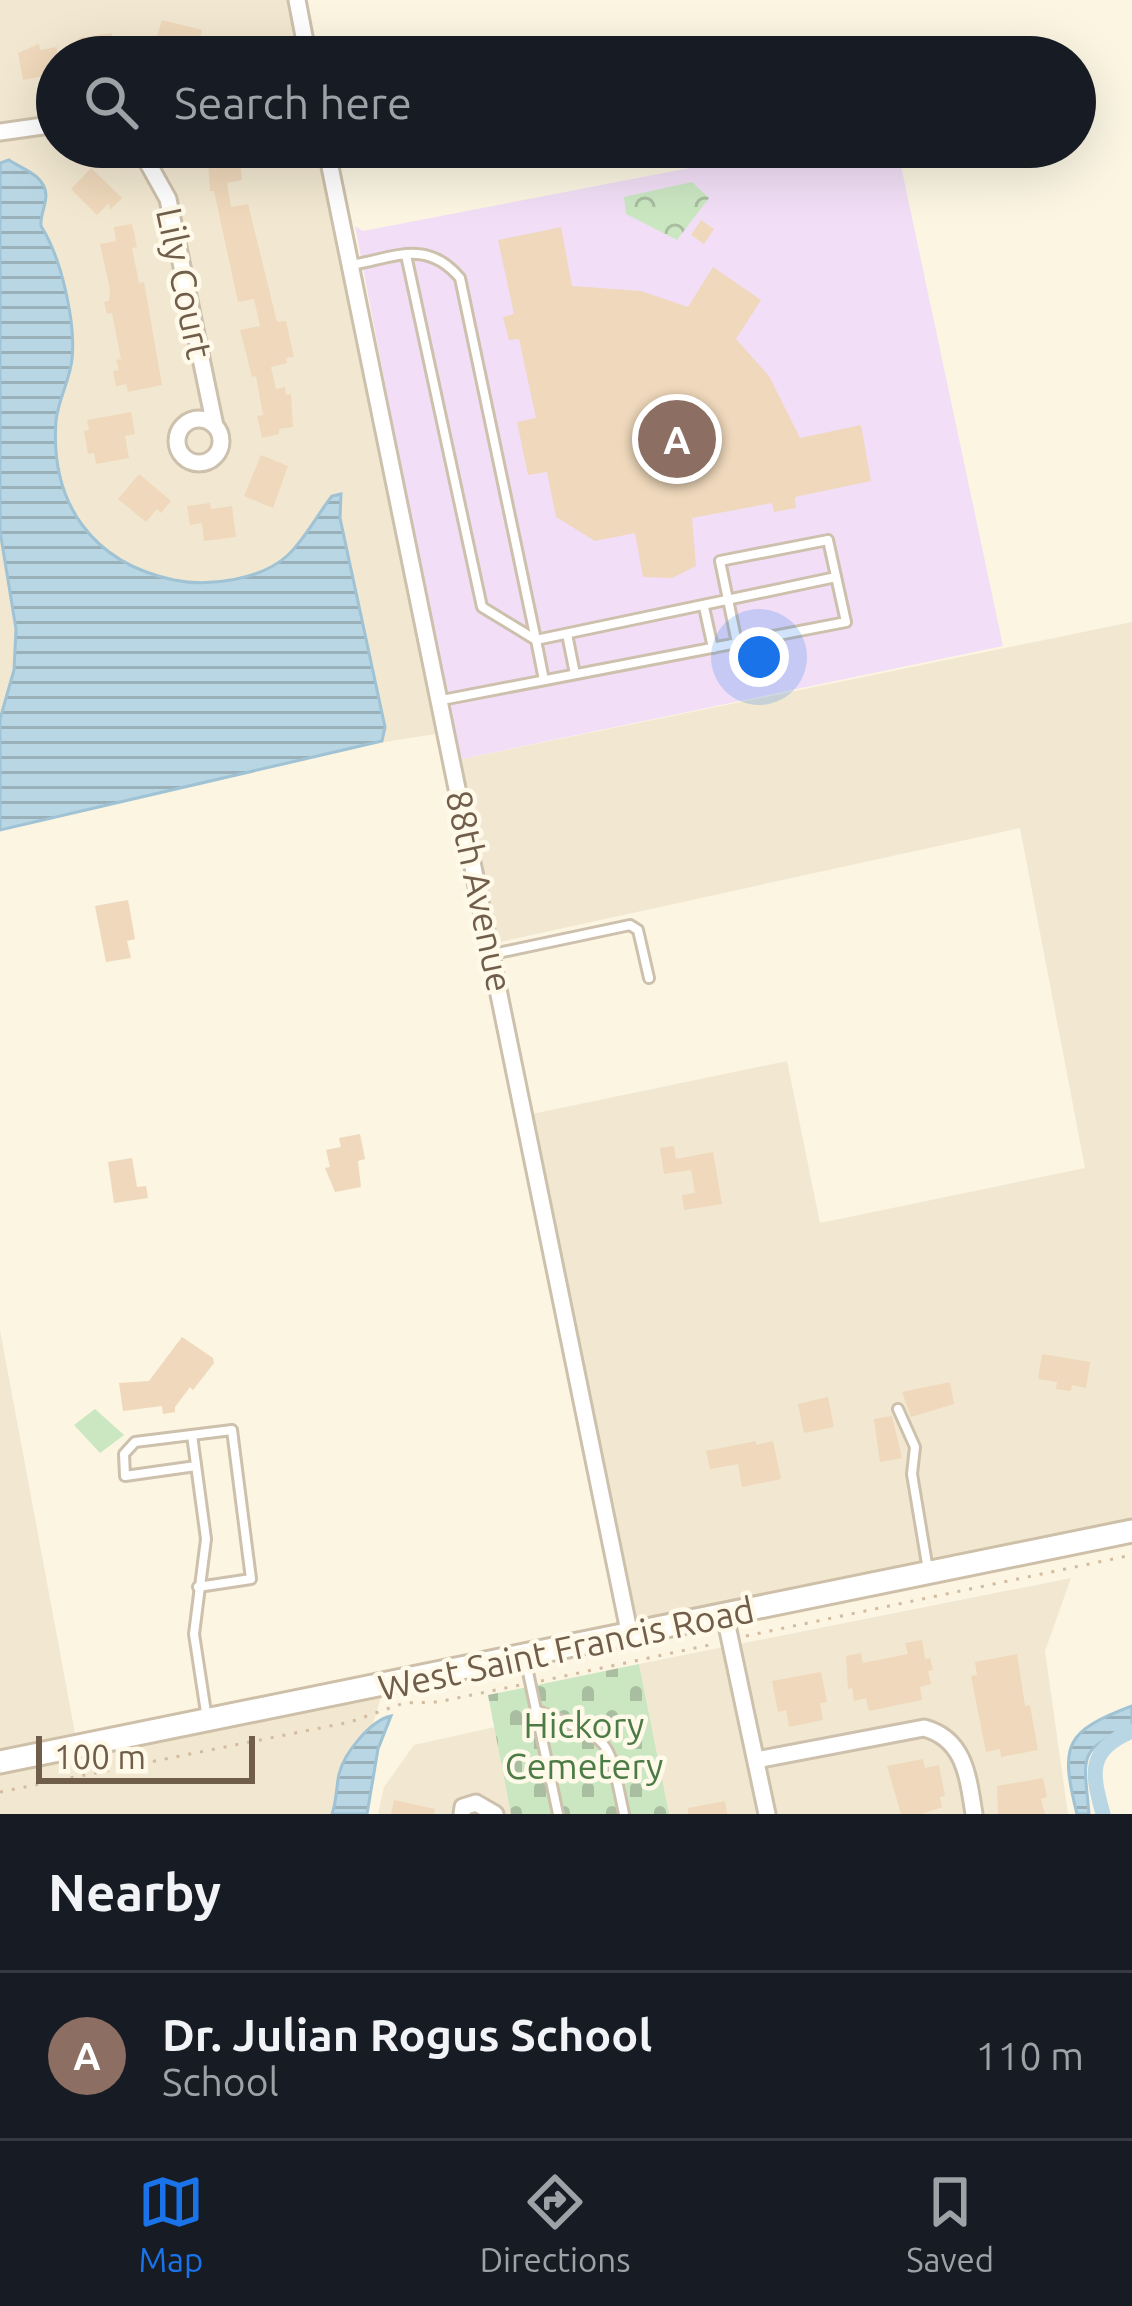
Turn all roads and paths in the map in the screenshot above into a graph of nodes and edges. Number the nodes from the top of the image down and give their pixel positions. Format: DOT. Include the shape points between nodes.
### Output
graph roads {
  1 [pos="297,0"];
  2 [pos="304,36"];
  3 [pos="36,127"];
  4 [pos="0,132"];
  5 [pos="151,168"];
  6 [pos="330,168"];
  7 [pos="406,255"];
  8 [pos="350,265"];
  9 [pos="215,426"];
  10 [pos="836,577"];
  11 [pos="729,602"];
  12 [pos="704,607"];
  13 [pos="567,634"];
  14 [pos="536,640"];
  15 [pos="737,643"];
  16 [pos="713,648"];
  17 [pos="575,674"];
  18 [pos="544,680"];
  19 [pos="440,701"];
  20 [pos="493,954"];
  21 [pos="650,978"];
  22 [pos="898,1408"];
  23 [pos="192,1435"];
  24 [pos="196,1466"];
  25 [pos="1132,1531"];
  26 [pos="1132,1555"];
  27 [pos="929,1573"];
  28 [pos="198,1587"];
  29 [pos="725,1616"];
  30 [pos="630,1636"];
  31 [pos="730,1640"];
  32 [pos="525,1657"];
  33 [pos="531,1683"];
  34 [pos="536,1710"];
  35 [pos="208,1720"];
  36 [pos="757,1760"];
  37 [pos="0,1762"];
  38 [pos="0,1792"];
  39 [pos="462,1814"];
  40 [pos="496,1814"];
  41 [pos="558,1814"];
  42 [pos="624,1814"];
  43 [pos="767,1814"];
  44 [pos="974,1814"];
  1 -- 2 [label="street"];
  3 -- 4 [label="street"];
  5 -- 9 [label="street, Lily Court" via="168,199"];
  6 -- 8 [label="street, 88th Avenue"];
  7 -- 8 [label="lane"];
  7 -- 14 [label="lane" via="482,607"];
  7 -- 14 [label="lane" via="443,258 460,278"];
  8 -- 19 [label="street, 88th Avenue"];
  10 -- 11 [label="lane"];
  10 -- 11 [label="lane" via="828,540 720,561"];
  10 -- 15 [label="lane" via="846,622"];
  11 -- 12 [label="lane"];
  11 -- 15 [label="lane"];
  12 -- 13 [label="lane"];
  12 -- 16 [label="lane"];
  13 -- 14 [label="lane"];
  13 -- 17 [label="lane"];
  14 -- 18 [label="lane"];
  15 -- 16 [label="lane"];
  16 -- 17 [label="lane"];
  17 -- 18 [label="lane"];
  18 -- 19 [label="lane"];
  19 -- 20 [label="street, 88th Avenue"];
  20 -- 21 [label="lane" via="630,925"];
  20 -- 30 [label="street, 88th Avenue"];
  22 -- 27 [label="lane" via="915,1447"];
  23 -- 24 [label="lane"];
  23 -- 24 [label="lane" via="135,1442 124,1454 125,1476"];
  23 -- 28 [label="lane" via="232,1430 251,1579"];
  24 -- 28 [label="lane" via="206,1539"];
  25 -- 27 [label="street, West Saint Francis Road"];
  26 -- 31 [label="path"];
  27 -- 29 [label="street, West Saint Francis Road"];
  28 -- 35 [label="lane" via="194,1634"];
  29 -- 30 [label="street, West Saint Francis Road"];
  29 -- 31 [label="street"];
  30 -- 32 [label="street, West Saint Francis Road"];
  31 -- 33 [label="path"];
  31 -- 36 [label="street"];
  32 -- 33 [label="lane"];
  32 -- 35 [label="street, West Saint Francis Road"];
  33 -- 34 [label="lane"];
  33 -- 38 [label="path"];
  34 -- 41 [label="lane"];
  34 -- 42 [label="lane" via="605,1742"];
  35 -- 37 [label="street, West Saint Francis Road"];
  36 -- 43 [label="street"];
  36 -- 44 [label="street" via="924,1728 956,1748"];
  39 -- 40 [label="street" via="476,1802"];
}
